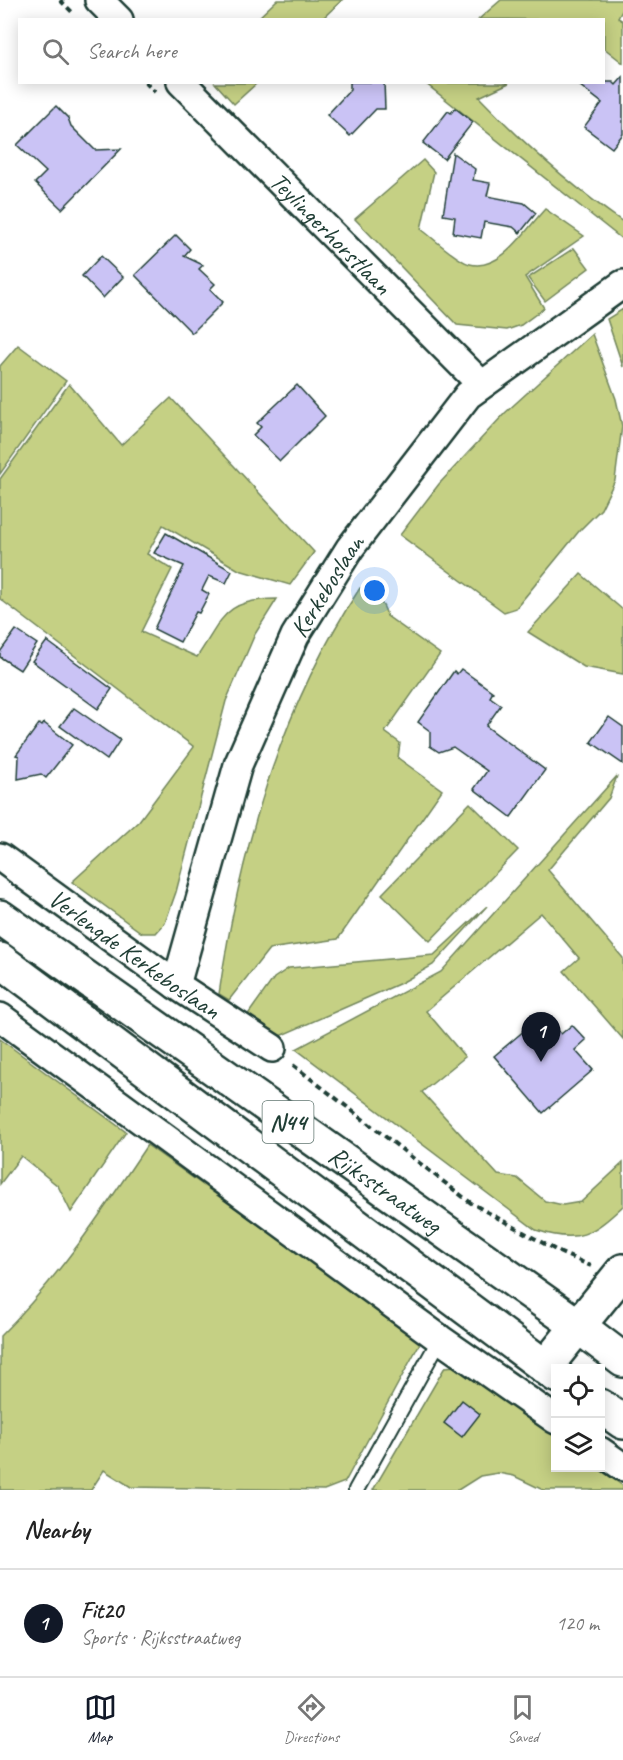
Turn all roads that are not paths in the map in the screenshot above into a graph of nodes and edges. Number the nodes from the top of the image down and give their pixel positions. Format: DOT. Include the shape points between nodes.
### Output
graph roads {
  1 [pos="99,0"];
  2 [pos="117,18"];
  3 [pos="183,84"];
  4 [pos="623,284"];
  5 [pos="481,384"];
  6 [pos="0,857"];
  7 [pos="0,917"];
  8 [pos="0,960"];
  9 [pos="176,985"];
  10 [pos="0,1017"];
  11 [pos="272,1048"];
  12 [pos="620,1281"];
  13 [pos="577,1325"];
  14 [pos="440,1339"];
  15 [pos="623,1360"];
  16 [pos="550,1371"];
  17 [pos="605,1409"];
  18 [pos="552,1418"];
  19 [pos="623,1422"];
  20 [pos="605,1454"];
  21 [pos="623,1467"];
  22 [pos="356,1490"];
  1 -- 2 [label="street"];
  3 -- 5 [label="street, Teylingerhorstlaan"];
  4 -- 5 [label="street, Kerkeboslaan"];
  5 -- 9 [label="street, Kerkeboslaan" via="468,395 368,522 295,636 238,765"];
  6 -- 9 [label="street, Verlengde Kerkeboslaan"];
  7 -- 13 [label="main road, Rijksstraatweg / N44"];
  8 -- 16 [label="main road, Rijksstraatweg / N44"];
  9 -- 11 [label="street, Verlengde Kerkeboslaan"];
  10 -- 14 [label="street"];
  12 -- 13 [label="main road"];
  13 -- 15 [label="main road, Rijksstraatweg / N44"];
  13 -- 16 [label="main road"];
  14 -- 18 [label="street"];
  14 -- 22 [label="lane"];
  17 -- 19 [label="main road"];
  20 -- 21 [label="street"];
}
